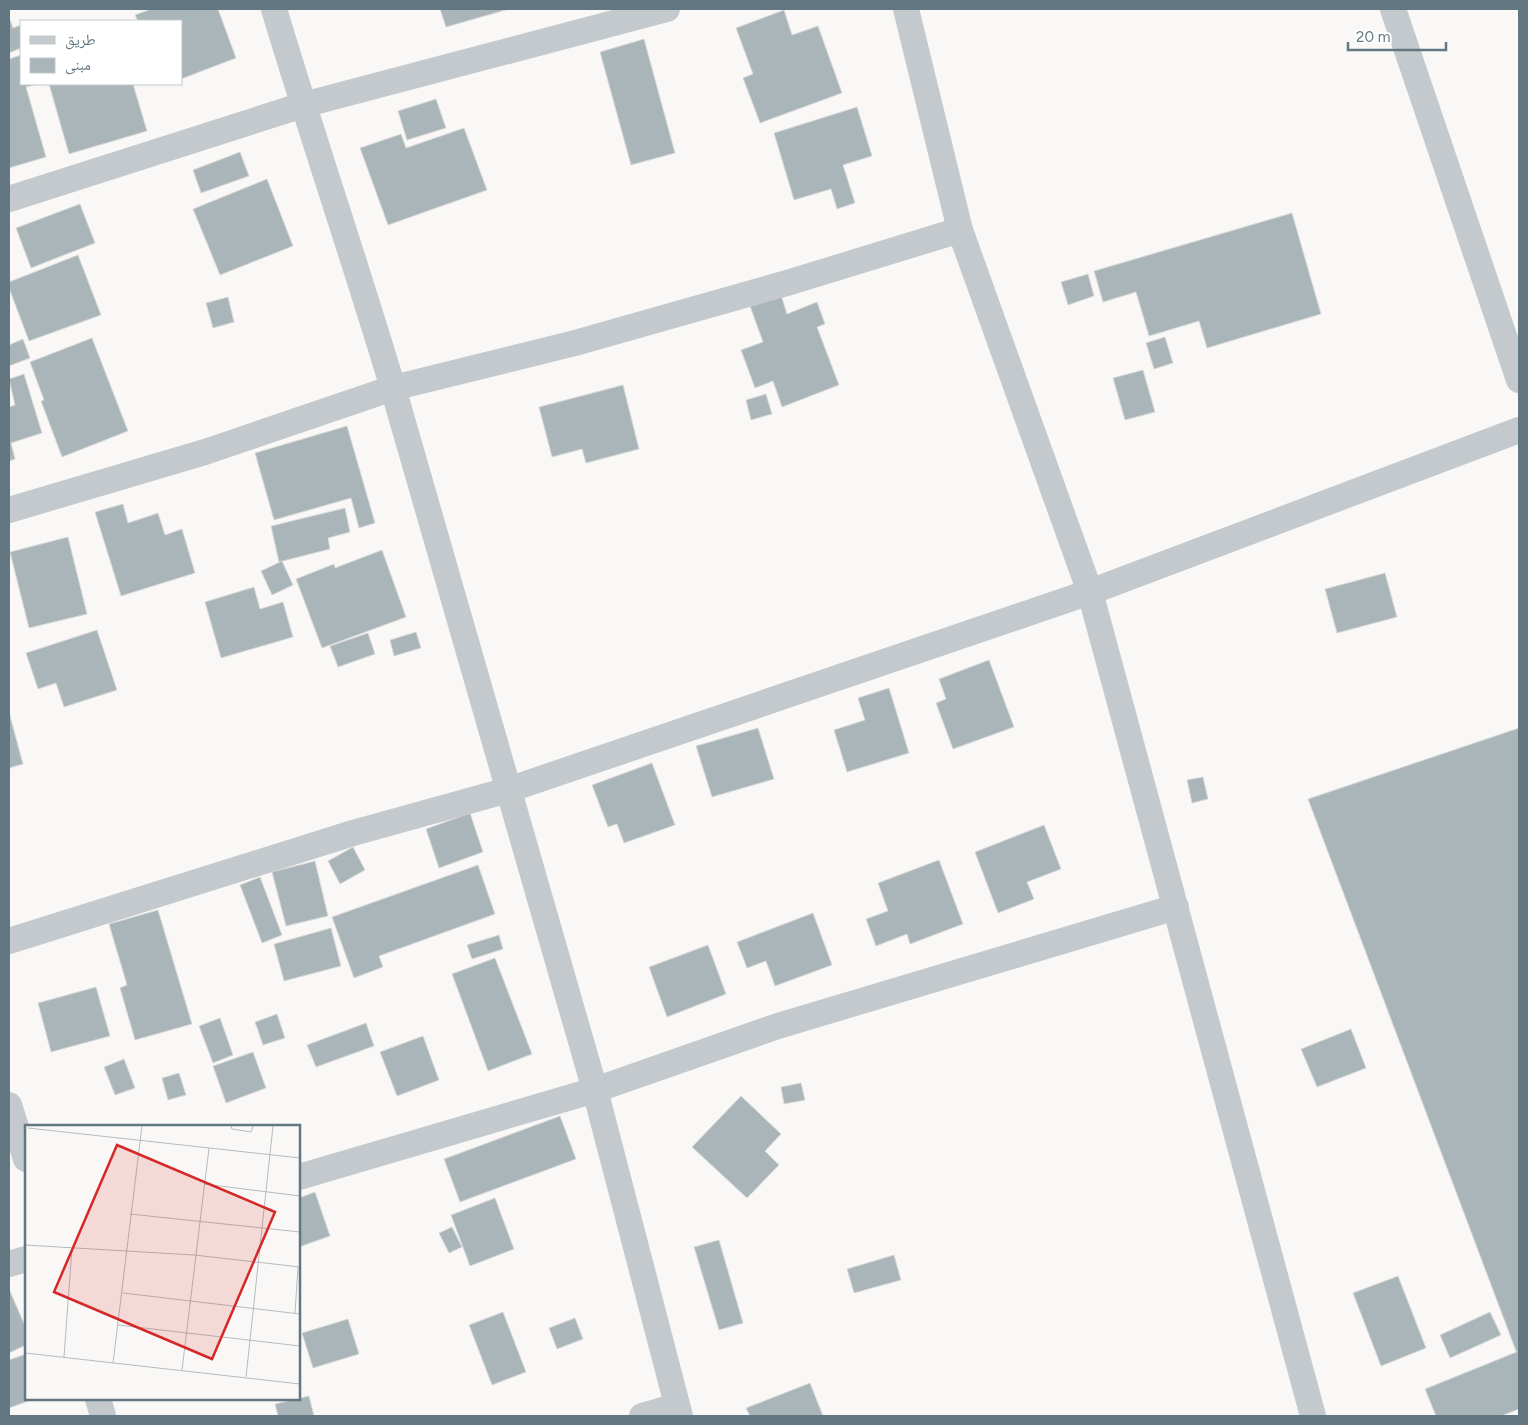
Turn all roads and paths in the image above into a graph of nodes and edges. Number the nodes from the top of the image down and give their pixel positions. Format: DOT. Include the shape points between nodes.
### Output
graph roads {
  1 [pos="274,9"];
  2 [pos="667,9"];
  3 [pos="906,9"];
  4 [pos="1393,9"];
  5 [pos="303,106"];
  6 [pos="9,199"];
  7 [pos="960,230"];
  8 [pos="1519,380"];
  9 [pos="393,388"];
  10 [pos="1519,430"];
  11 [pos="9,510"];
  12 [pos="1090,592"];
  13 [pos="508,790"];
  14 [pos="1176,907"];
  15 [pos="9,941"];
  16 [pos="595,1090"];
  17 [pos="9,1105"];
  18 [pos="25,1156"];
  19 [pos="300,1177"];
  20 [pos="25,1259"];
  21 [pos="9,1264"];
  22 [pos="98,1400"];
  23 [pos="678,1411"];
  24 [pos="103,1416"];
  25 [pos="642,1416"];
  26 [pos="1313,1416"];
  1 -- 5 [label="street"];
  2 -- 5 [label="street"];
  3 -- 7 [label="street"];
  4 -- 8 [label="street"];
  5 -- 6 [label="street"];
  5 -- 9 [label="street"];
  7 -- 9 [label="street" via="575,343"];
  7 -- 12 [label="street"];
  9 -- 11 [label="street" via="205,452"];
  9 -- 13 [label="street"];
  10 -- 12 [label="street"];
  12 -- 13 [label="street"];
  12 -- 14 [label="street"];
  13 -- 15 [label="street" via="353,832"];
  13 -- 16 [label="street"];
  14 -- 16 [label="street" via="778,1026"];
  14 -- 26 [label="street"];
  16 -- 19 [label="street"];
  16 -- 23 [label="street"];
  17 -- 18 [label="street"];
  20 -- 21 [label="street"];
  22 -- 24 [label="street"];
  23 -- 25 [label="street"];
}
